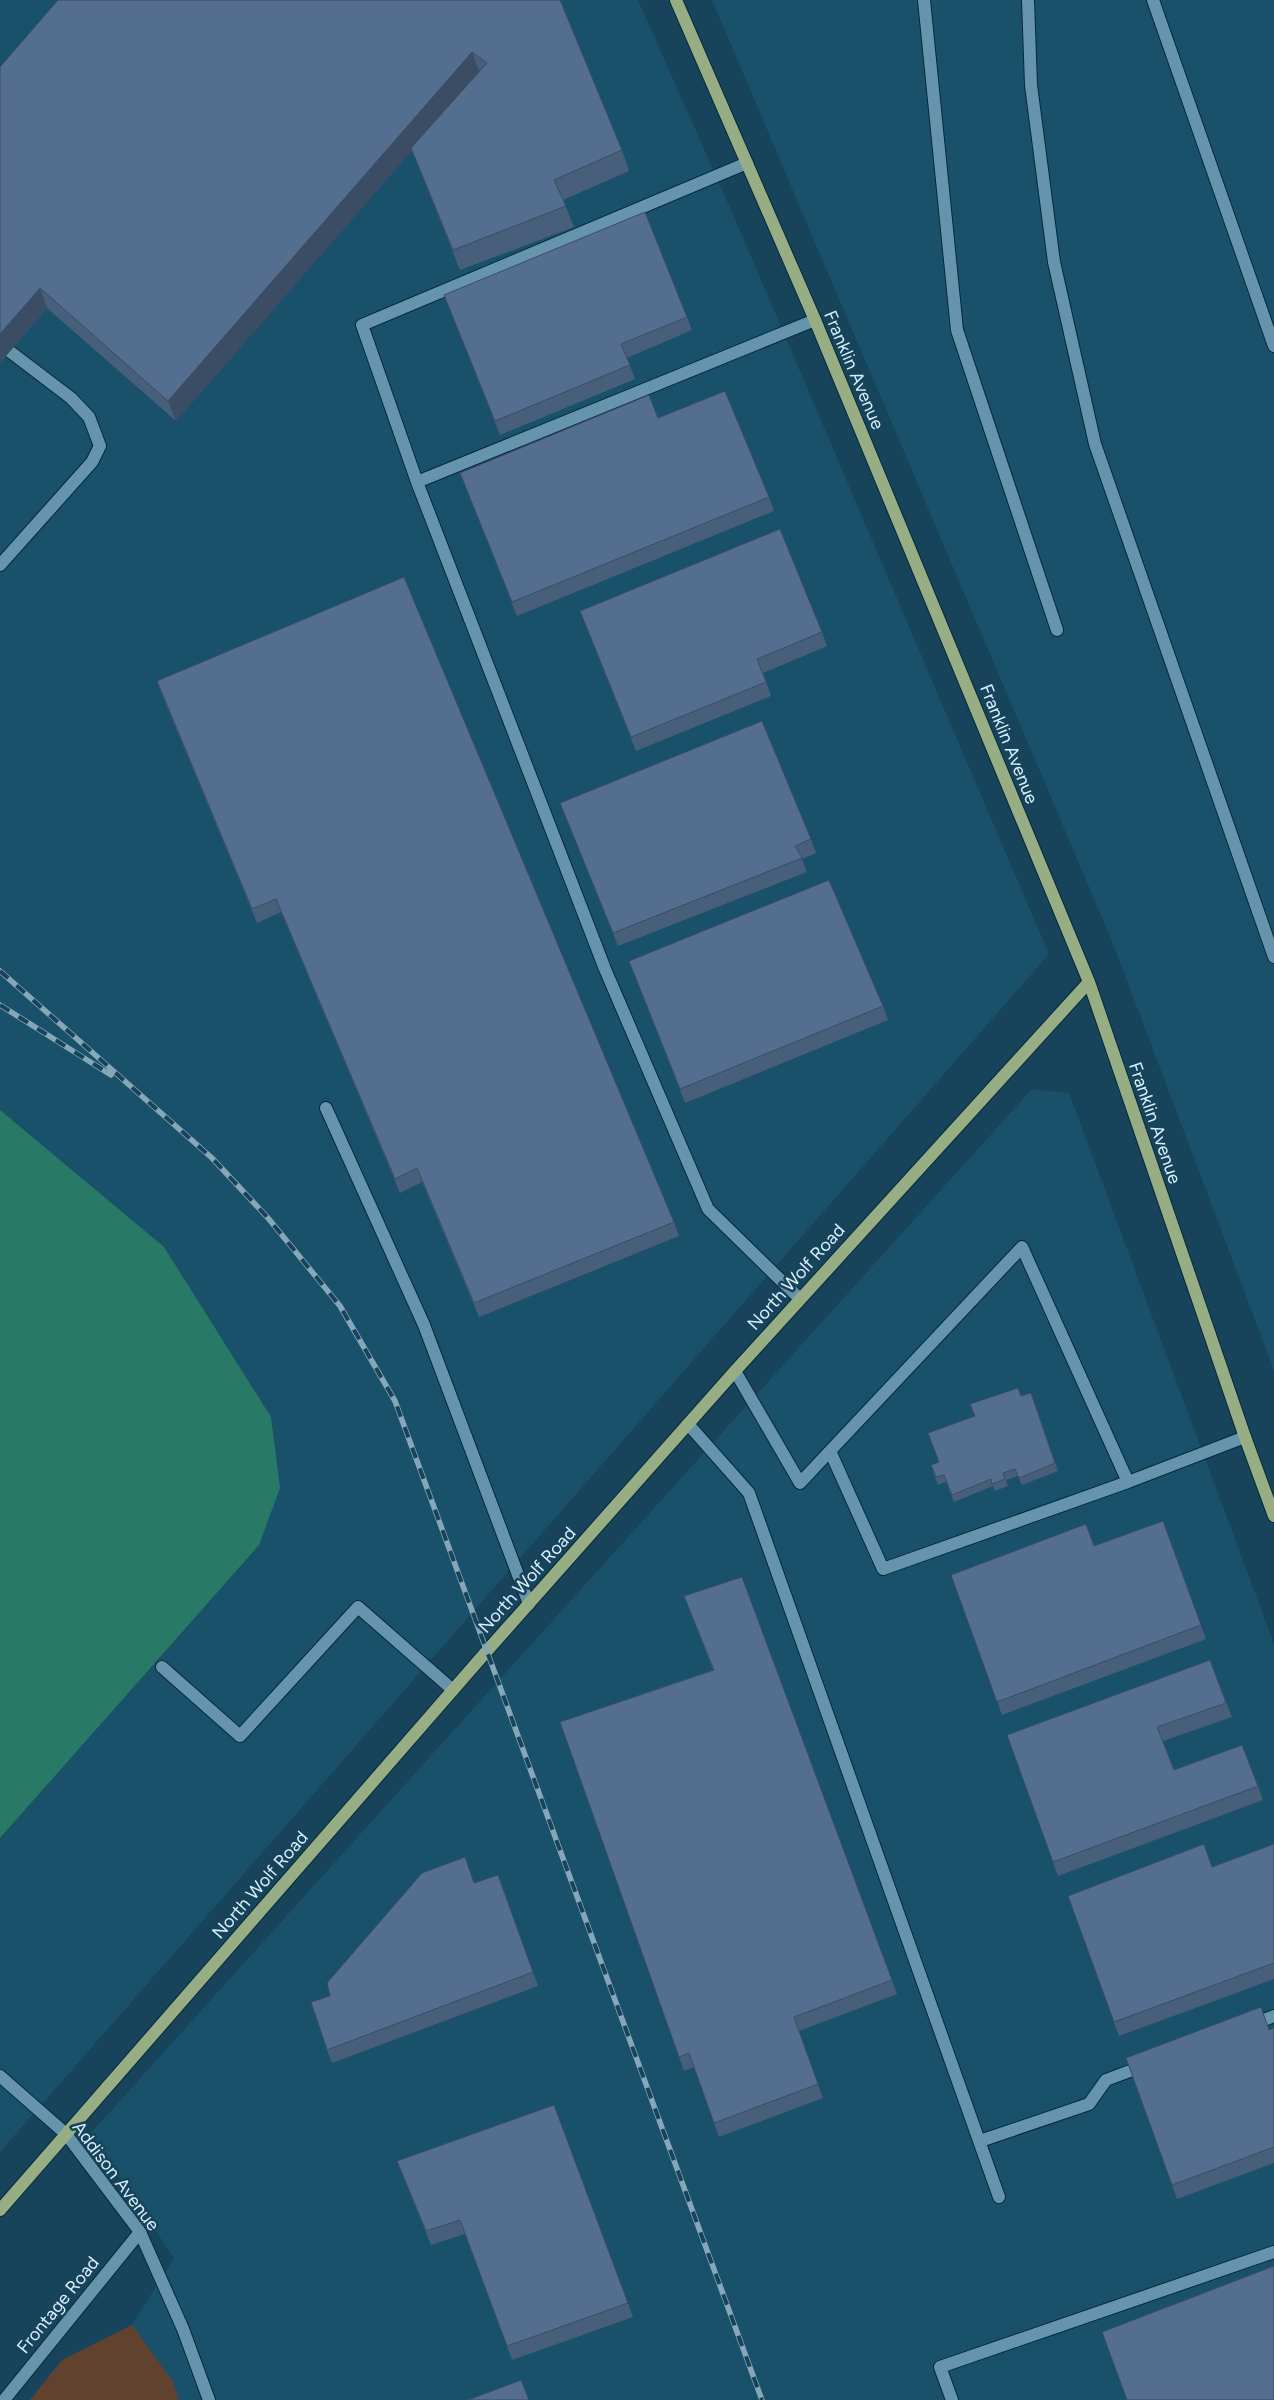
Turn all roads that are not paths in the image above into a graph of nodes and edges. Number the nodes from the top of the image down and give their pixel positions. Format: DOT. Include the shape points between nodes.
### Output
graph roads {
  1 [pos="676,0"];
  2 [pos="924,0"];
  3 [pos="1028,0"];
  4 [pos="1153,0"];
  5 [pos="747,162"];
  6 [pos="815,320"];
  7 [pos="0,344"];
  8 [pos="1274,346"];
  9 [pos="417,482"];
  10 [pos="0,565"];
  11 [pos="1057,630"];
  12 [pos="1274,957"];
  13 [pos="1089,982"];
  14 [pos="326,1108"];
  15 [pos="799,1298"];
  16 [pos="735,1371"];
  17 [pos="688,1424"];
  18 [pos="1244,1437"];
  19 [pos="830,1451"];
  20 [pos="1128,1482"];
  21 [pos="1274,1516"];
  22 [pos="529,1604"];
  23 [pos="162,1667"];
  24 [pos="453,1690"];
  25 [pos="1274,2016"];
  26 [pos="1238,2030"];
  27 [pos="1159,2060"];
  28 [pos="0,2076"];
  29 [pos="66,2134"];
  30 [pos="980,2141"];
  31 [pos="999,2197"];
  32 [pos="0,2210"];
  33 [pos="140,2232"];
  34 [pos="1274,2252"];
  35 [pos="4,2400"];
  36 [pos="209,2400"];
  37 [pos="952,2400"];
  1 -- 5 [label="main road, Franklin Avenue"];
  2 -- 11 [label="street" via="957,330"];
  3 -- 12 [label="street" via="1031,85 1054,262 1095,444"];
  4 -- 8 [label="street"];
  5 -- 6 [label="main road, Franklin Avenue"];
  5 -- 9 [label="street" via="362,325"];
  6 -- 9 [label="street"];
  6 -- 13 [label="main road, Franklin Avenue"];
  7 -- 10 [label="street" via="71,398 88,417 100,446 92,462"];
  9 -- 15 [label="street" via="605,968 708,1209"];
  13 -- 15 [label="main road, North Wolf Road"];
  13 -- 18 [label="main road, Franklin Avenue"];
  14 -- 22 [label="street" via="424,1325"];
  15 -- 16 [label="main road, North Wolf Road"];
  16 -- 17 [label="main road, North Wolf Road"];
  16 -- 19 [label="street" via="800,1484"];
  17 -- 22 [label="main road, North Wolf Road"];
  17 -- 30 [label="street" via="749,1493"];
  18 -- 20 [label="street"];
  18 -- 21 [label="main road, Franklin Avenue"];
  19 -- 20 [label="street" via="883,1570"];
  19 -- 20 [label="street" via="1022,1247"];
  22 -- 24 [label="main road, North Wolf Road"];
  23 -- 24 [label="street" via="240,1736 358,1607"];
  24 -- 29 [label="main road, North Wolf Road"];
  25 -- 26 [label="street"];
  27 -- 30 [label="street" via="1106,2080 1089,2104"];
  28 -- 29 [label="street, Addison Avenue"];
  29 -- 32 [label="main road, North Wolf Road"];
  29 -- 33 [label="street, Addison Avenue"];
  30 -- 31 [label="street"];
  33 -- 35 [label="street, Frontage Road"];
  33 -- 36 [label="street, Addison Avenue" via="183,2329"];
  34 -- 37 [label="street" via="940,2367"];
}
